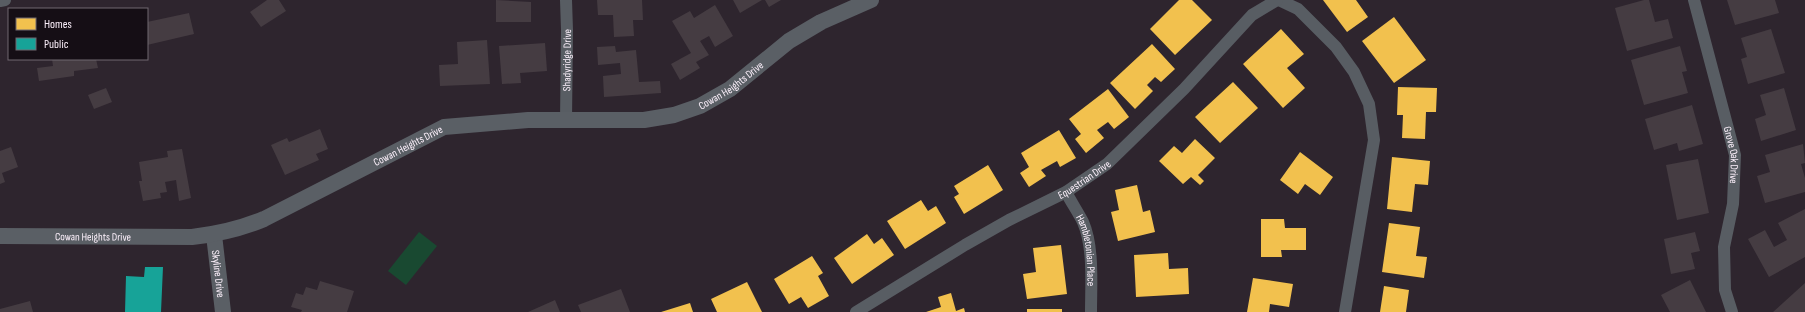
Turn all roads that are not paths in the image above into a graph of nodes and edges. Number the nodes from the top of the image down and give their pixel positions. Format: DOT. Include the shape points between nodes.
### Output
graph roads {
  1 [pos="5,0"];
  2 [pos="566,0"];
  3 [pos="871,0"];
  4 [pos="1278,0"];
  5 [pos="1694,0"];
  6 [pos="0,1"];
  7 [pos="566,121"];
  8 [pos="1066,192"];
  9 [pos="214,235"];
  10 [pos="0,236"];
  11 [pos="869,309"];
  12 [pos="223,312"];
  13 [pos="856,312"];
  14 [pos="1091,312"];
  15 [pos="1345,312"];
  16 [pos="1732,312"];
  1 -- 6 [label="street"];
  2 -- 7 [label="street, Shadyridge Drive"];
  3 -- 7 [label="street, Cowan Heights Drive" via="821,22 789,41 730,89 700,106 674,115 644,120"];
  4 -- 8 [label="street, Equestrian Drive" via="1252,15 1184,89 1107,164"];
  4 -- 15 [label="street, Equestrian Drive" via="1298,9 1336,47 1354,72 1369,104 1374,140"];
  5 -- 16 [label="street, Grove Oak Drive" via="1735,155 1733,204 1724,247 1725,290"];
  7 -- 9 [label="street, Cowan Heights Drive" via="528,120 444,127 264,219"];
  8 -- 11 [label="street, Equestrian Drive" via="965,245"];
  8 -- 14 [label="street, Hambletonian Place" via="1083,223 1088,245"];
  9 -- 10 [label="street, Cowan Heights Drive"];
  9 -- 12 [label="street, Skyline Drive"];
  11 -- 13 [label="street, Equestrian Drive"];
}
